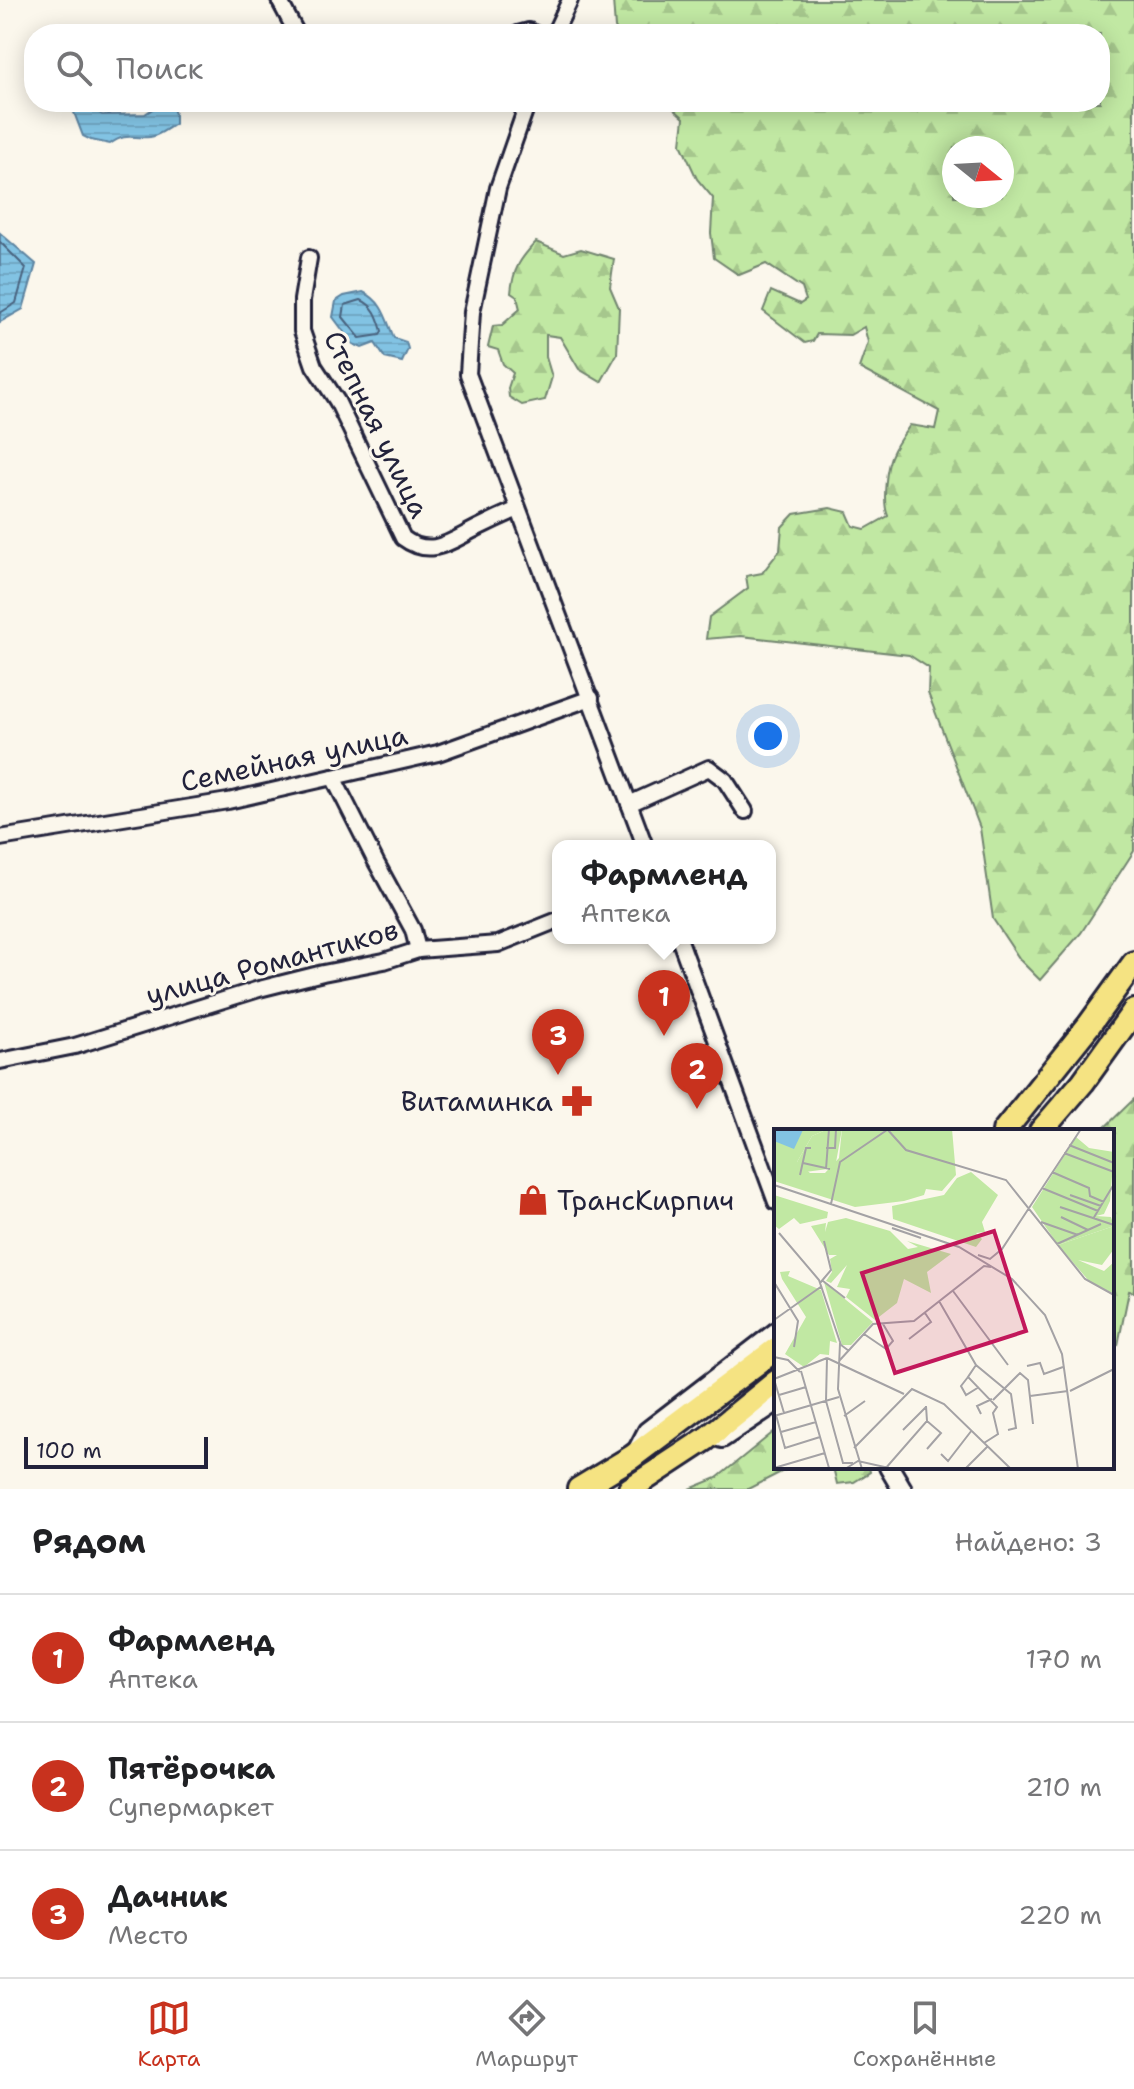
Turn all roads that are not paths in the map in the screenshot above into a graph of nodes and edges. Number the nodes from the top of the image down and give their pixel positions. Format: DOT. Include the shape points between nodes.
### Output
graph roads {
  1 [pos="279,0"];
  2 [pos="570,0"];
  3 [pos="292,24"];
  4 [pos="559,24"];
  5 [pos="525,112"];
  6 [pos="309,258"];
  7 [pos="518,509"];
  8 [pos="591,698"];
  9 [pos="333,777"];
  10 [pos="629,804"];
  11 [pos="745,811"];
  12 [pos="0,838"];
  13 [pos="643,840"];
  14 [pos="552,922"];
  15 [pos="681,944"];
  16 [pos="418,950"];
  17 [pos="1134,963"];
  18 [pos="1134,1011"];
  19 [pos="0,1061"];
  20 [pos="1003,1129"];
  21 [pos="1043,1129"];
  22 [pos="774,1192"];
  23 [pos="774,1332"];
  24 [pos="774,1350"];
  25 [pos="774,1384"];
  26 [pos="774,1403"];
  27 [pos="632,1457"];
  28 [pos="890,1469"];
  29 [pos="579,1489"];
  30 [pos="630,1489"];
  31 [pos="648,1489"];
  32 [pos="902,1489"];
  1 -- 3 [label="street"];
  2 -- 4 [label="street"];
  5 -- 7 [label="street" via="498,188 472,312 468,374"];
  6 -- 7 [label="street, Степная улица" via="302,300 306,343 403,538 414,546 447,545"];
  7 -- 8 [label="street"];
  8 -- 9 [label="street, Семейная улица" via="438,753"];
  8 -- 10 [label="street"];
  9 -- 12 [label="street, Семейная улица" via="228,801"];
  9 -- 16 [label="street" via="413,930"];
  10 -- 11 [label="street" via="709,768 725,780"];
  10 -- 13 [label="street"];
  14 -- 16 [label="street, улица Романтиков" via="498,944"];
  15 -- 22 [label="street"];
  16 -- 19 [label="street, улица Романтиков" via="259,989 75,1046"];
  17 -- 20 [label="main road"];
  18 -- 21 [label="main road"];
  23 -- 27 [label="street" via="646,1430"];
  24 -- 27 [label="main road"];
  25 -- 30 [label="main road" via="706,1439"];
  26 -- 31 [label="street"];
  27 -- 29 [label="main road"];
  28 -- 32 [label="street"];
}
